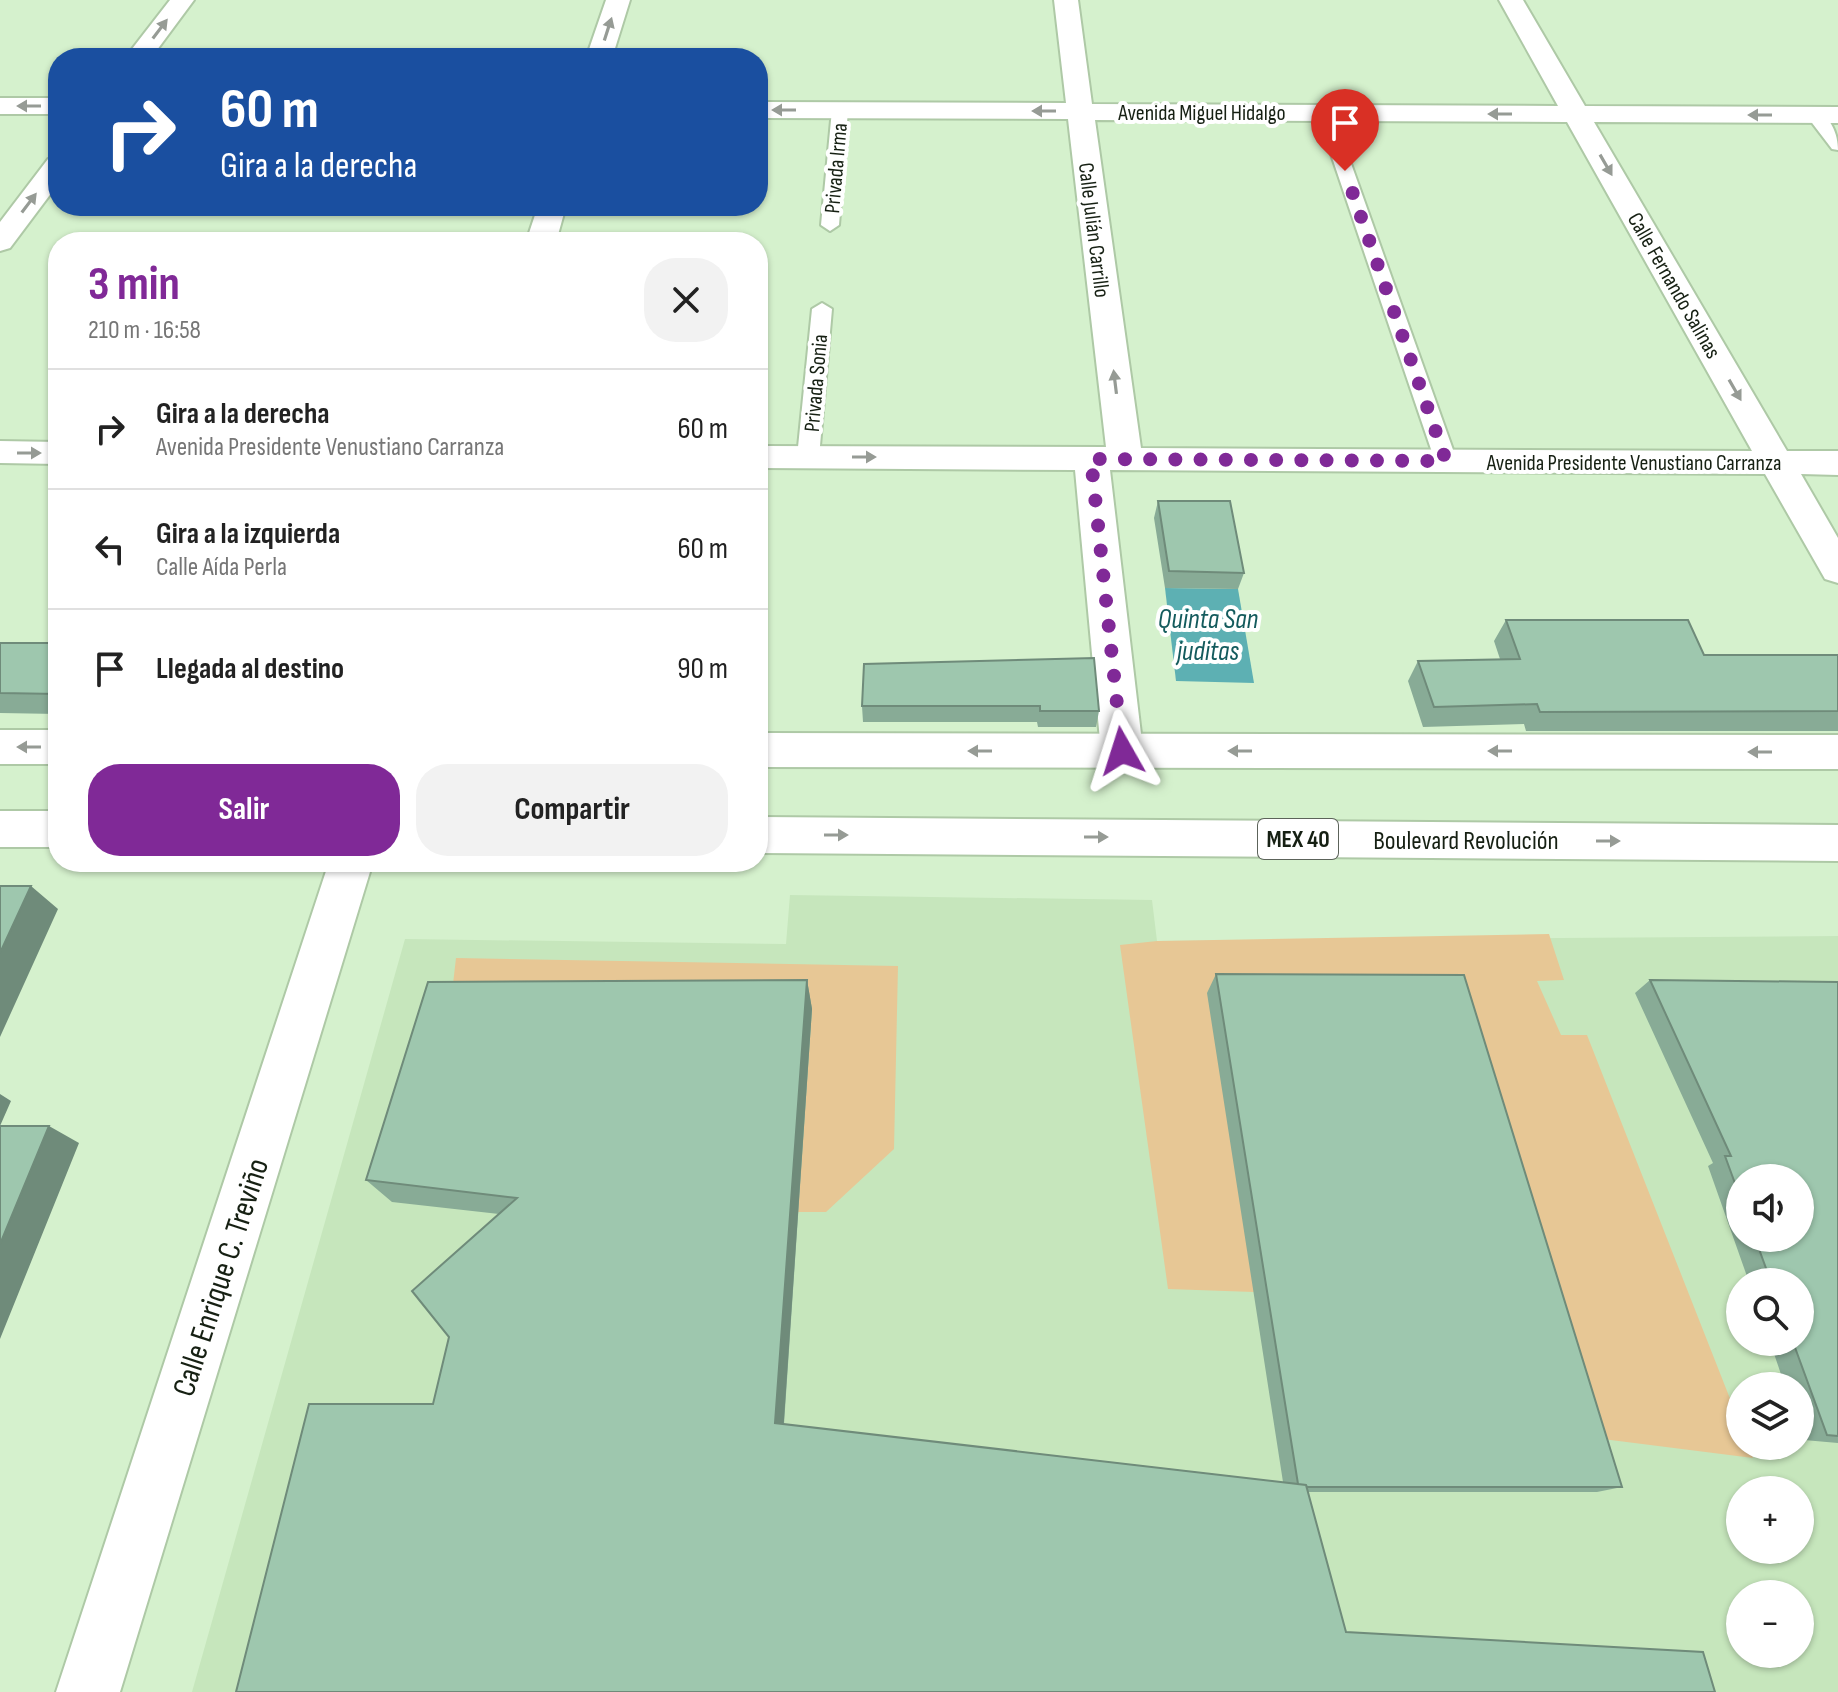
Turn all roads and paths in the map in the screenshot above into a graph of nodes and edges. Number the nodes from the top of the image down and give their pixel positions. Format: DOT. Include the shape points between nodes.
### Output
graph roads {
  1 [pos="182,0"];
  2 [pos="618,0"];
  3 [pos="1066,0"];
  4 [pos="1511,0"];
  5 [pos="146,48"];
  6 [pos="602,48"];
  7 [pos="0,106"];
  8 [pos="48,106"];
  9 [pos="768,110"];
  10 [pos="840,110"];
  11 [pos="1080,111"];
  12 [pos="1325,113"];
  13 [pos="1577,114"];
  14 [pos="1826,115"];
  15 [pos="1838,145"];
  16 [pos="48,178"];
  17 [pos="830,225"];
  18 [pos="0,242"];
  19 [pos="822,309"];
  20 [pos="0,452"];
  21 [pos="48,453"];
  22 [pos="768,457"];
  23 [pos="808,457"];
  24 [pos="1108,459"];
  25 [pos="1446,461"];
  26 [pos="1776,463"];
  27 [pos="1838,463"];
  28 [pos="1838,570"];
  29 [pos="0,747"];
  30 [pos="48,747"];
  31 [pos="768,750"];
  32 [pos="1122,751"];
  33 [pos="1838,752"];
  34 [pos="0,829"];
  35 [pos="48,829"];
  36 [pos="768,835"];
  37 [pos="1838,843"];
  38 [pos="348,872"];
  39 [pos="88,1692"];
  5 -- 1 [label="street, one-way"];
  6 -- 2 [label="street, one-way"];
  3 -- 11 [label="street, Calle Julián Carrillo"];
  4 -- 13 [label="street, Calle Fernando Salinas"];
  8 -- 7 [label="street, one-way"];
  10 -- 9 [label="street, Avenida Miguel Hidalgo, one-way"];
  11 -- 10 [label="street, Avenida Miguel Hidalgo, one-way"];
  10 -- 17 [label="lane, Privada Irma"];
  11 -- 12 [label="street, Avenida Miguel Hidalgo"];
  24 -- 11 [label="street, Calle Julián Carrillo, one-way"];
  13 -- 12 [label="street, Avenida Miguel Hidalgo, one-way"];
  12 -- 25 [label="lane"];
  14 -- 13 [label="street, Avenida Miguel Hidalgo, one-way"];
  13 -- 26 [label="street, Calle Fernando Salinas, one-way"];
  14 -- 15 [label="lane"];
  18 -- 16 [label="street, one-way"];
  19 -- 23 [label="lane, Privada Sonia"];
  20 -- 21 [label="street, one-way"];
  22 -- 23 [label="street, Avenida Presidente Venustiano Carranza"];
  23 -- 24 [label="street, Avenida Presidente Venustiano Carranza, one-way"];
  24 -- 25 [label="street, Avenida Presidente Venustiano Carranza"];
  24 -- 32 [label="street, Calle Julián Carrillo"];
  25 -- 26 [label="street, Avenida Presidente Venustiano Carranza"];
  26 -- 27 [label="street, Avenida Presidente Venustiano Carranza"];
  26 -- 28 [label="street, Calle Fernando Salinas"];
  30 -- 29 [label="street, one-way"];
  32 -- 31 [label="street, one-way"];
  33 -- 32 [label="street, one-way"];
  34 -- 35 [label="street"];
  36 -- 37 [label="street, Boulevard Revolución / MEX 40, one-way"];
  38 -- 39 [label="street, Calle Enrique C. Treviño"];
}
